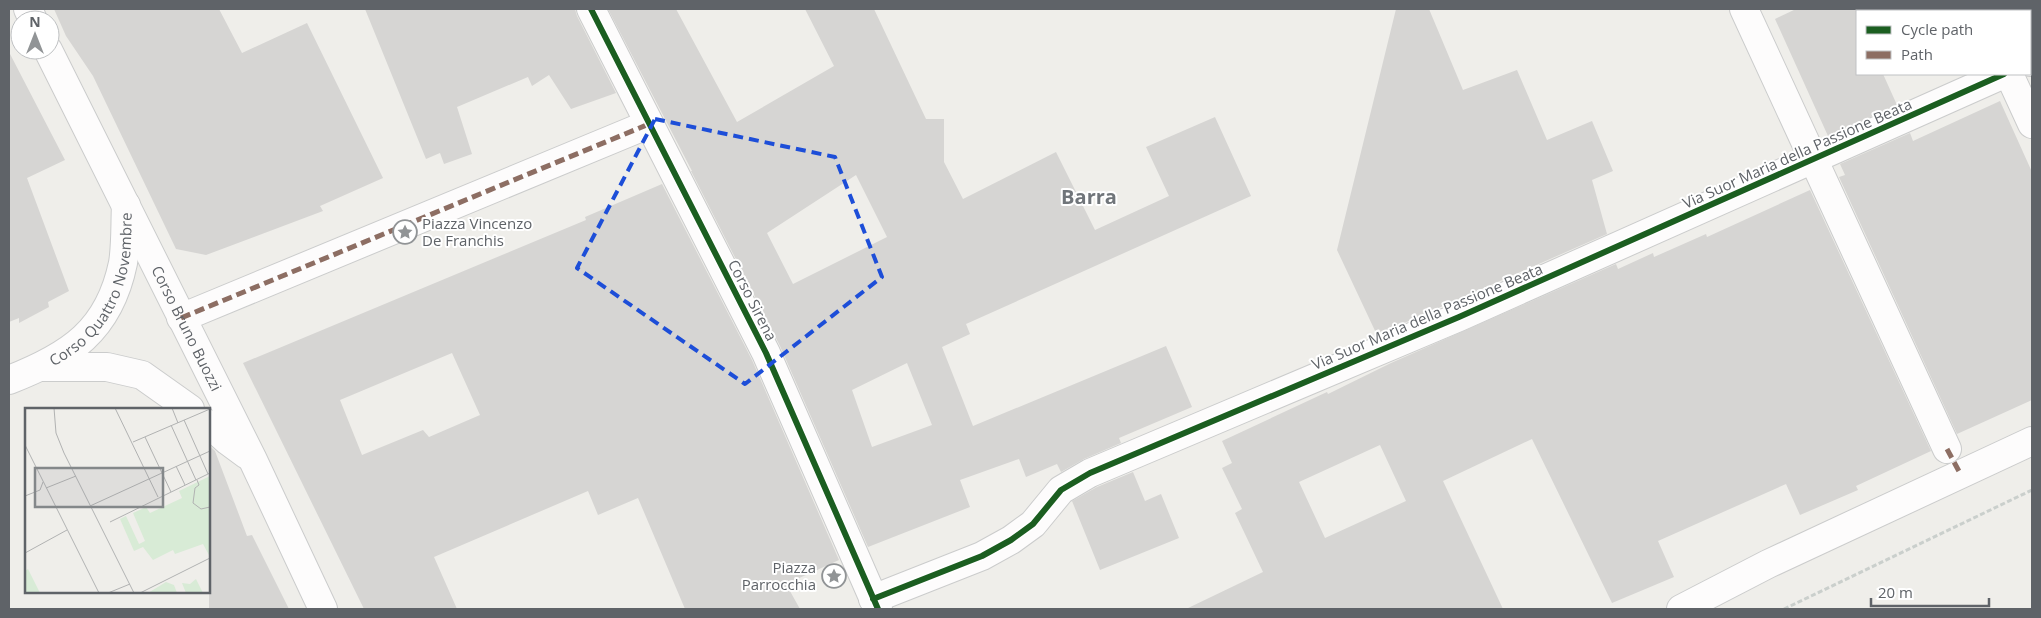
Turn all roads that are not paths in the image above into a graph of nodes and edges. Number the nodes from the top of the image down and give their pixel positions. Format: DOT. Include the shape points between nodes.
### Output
graph roads {
  1 [pos="591,9"];
  2 [pos="1744,9"];
  3 [pos="53,60"];
  4 [pos="2002,75"];
  5 [pos="2009,75"];
  6 [pos="649,124"];
  7 [pos="2032,124"];
  8 [pos="1813,160"];
  9 [pos="126,203"];
  10 [pos="181,318"];
  11 [pos="43,367"];
  12 [pos="9,380"];
  13 [pos="189,408"];
  14 [pos="210,425"];
  15 [pos="2032,441"];
  16 [pos="1947,449"];
  17 [pos="252,458"];
  18 [pos="876,604"];
  19 [pos="323,609"];
  20 [pos="1681,609"];
  1 -- 6 [label="street, Corso Sirena"];
  2 -- 8 [label="street, Via Suor Maria della Passione Beata"];
  3 -- 9 [label="street, Corso Bruno Buozzi"];
  4 -- 8 [label="street, Via Suor Maria della Passione Beata"];
  5 -- 7 [label="street"];
  6 -- 10 [label="street"];
  6 -- 18 [label="street, Corso Sirena" via="766,353"];
  8 -- 16 [label="street, Via Suor Maria della Passione Beata"];
  8 -- 18 [label="street, Via Suor Maria della Passione Beata" via="1459,316 1090,473 1061,490 1033,524 1011,540"];
  9 -- 10 [label="street, Corso Bruno Buozzi"];
  9 -- 11 [label="street, Corso Quattro Novembre" via="123,262 109,307 80,344"];
  10 -- 17 [label="street, Corso Bruno Buozzi"];
  11 -- 12 [label="street, Corso Quattro Novembre"];
  11 -- 13 [label="street, Corso Quattro Novembre" via="107,368 142,375"];
  14 -- 17 [label="street"];
  15 -- 20 [label="street" via="1768,564"];
  17 -- 19 [label="street, Corso Bruno Buozzi"];
}
